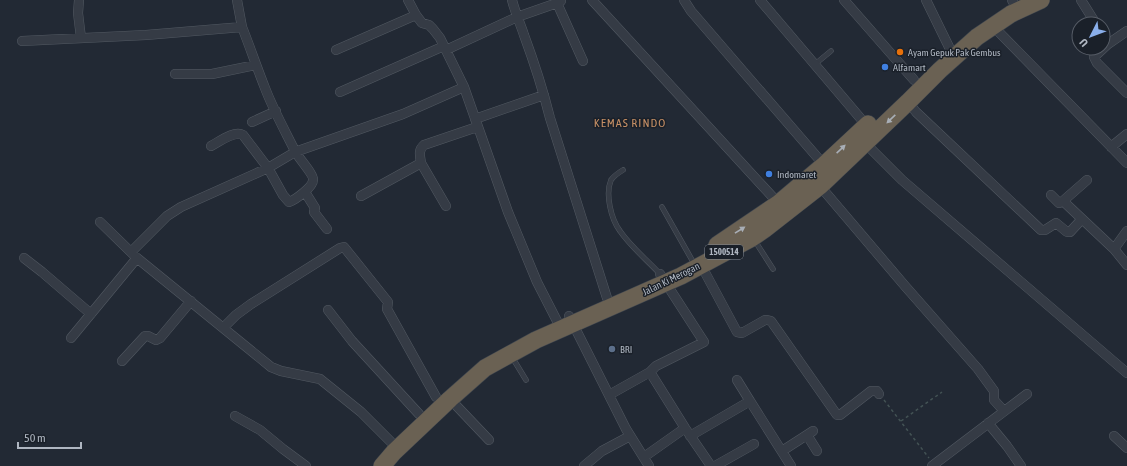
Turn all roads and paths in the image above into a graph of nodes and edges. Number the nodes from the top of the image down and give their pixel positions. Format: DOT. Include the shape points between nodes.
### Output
graph roads {
  1 [pos="79,0"];
  2 [pos="237,0"];
  3 [pos="408,0"];
  4 [pos="512,0"];
  5 [pos="592,0"];
  6 [pos="684,0"];
  7 [pos="760,0"];
  8 [pos="844,0"];
  9 [pos="926,0"];
  10 [pos="1041,0"];
  11 [pos="1082,0"];
  12 [pos="559,1"];
  13 [pos="1014,1"];
  14 [pos="416,16"];
  15 [pos="1091,16"];
  16 [pos="517,17"];
  17 [pos="992,25"];
  18 [pos="242,27"];
  19 [pos="1127,32"];
  20 [pos="81,38"];
  21 [pos="22,41"];
  22 [pos="1111,42"];
  23 [pos="949,47"];
  24 [pos="445,48"];
  25 [pos="336,50"];
  26 [pos="830,51"];
  27 [pos="1095,56"];
  28 [pos="583,61"];
  29 [pos="256,65"];
  30 [pos="814,65"];
  31 [pos="174,74"];
  32 [pos="914,80"];
  33 [pos="464,87"];
  34 [pos="340,92"];
  35 [pos="1127,93"];
  36 [pos="544,95"];
  37 [pos="908,102"];
  38 [pos="276,111"];
  39 [pos="252,122"];
  40 [pos="476,123"];
  41 [pos="867,126"];
  42 [pos="1127,134"];
  43 [pos="865,143"];
  44 [pos="211,146"];
  45 [pos="1111,147"];
  46 [pos="295,152"];
  47 [pos="1127,163"];
  48 [pos="421,164"];
  49 [pos="824,165"];
  50 [pos="268,168"];
  51 [pos="622,170"];
  52 [pos="1087,180"];
  53 [pos="820,186"];
  54 [pos="305,192"];
  55 [pos="1051,195"];
  56 [pos="361,196"];
  57 [pos="1063,201"];
  58 [pos="446,206"];
  59 [pos="662,207"];
  60 [pos="783,208"];
  61 [pos="1082,218"];
  62 [pos="100,222"];
  63 [pos="326,229"];
  64 [pos="1127,231"];
  65 [pos="752,238"];
  66 [pos="1114,249"];
  67 [pos="134,255"];
  68 [pos="24,258"];
  69 [pos="697,262"];
  70 [pos="1127,264"];
  71 [pos="773,269"];
  72 [pos="663,278"];
  73 [pos="607,298"];
  74 [pos="191,301"];
  75 [pos="328,310"];
  76 [pos="91,314"];
  77 [pos="566,320"];
  78 [pos="224,327"];
  79 [pos="71,338"];
  80 [pos="510,354"];
  81 [pos="122,361"];
  82 [pos="650,372"];
  83 [pos="1127,373"];
  84 [pos="526,380"];
  85 [pos="737,380"];
  86 [pos="942,392"];
  87 [pos="879,394"];
  88 [pos="1026,394"];
  89 [pos="609,395"];
  90 [pos="443,398"];
  91 [pos="750,401"];
  92 [pos="1004,412"];
  93 [pos="419,414"];
  94 [pos="235,416"];
  95 [pos="901,421"];
  96 [pos="988,423"];
  97 [pos="685,428"];
  98 [pos="630,436"];
  99 [pos="690,436"];
  100 [pos="1114,436"];
  101 [pos="489,440"];
  102 [pos="391,442"];
  103 [pos="754,444"];
  104 [pos="1127,448"];
  105 [pos="782,451"];
  106 [pos="817,452"];
  107 [pos="644,457"];
  108 [pos="934,465"];
  109 [pos="306,466"];
  110 [pos="369,466"];
  111 [pos="382,466"];
  112 [pos="584,466"];
  113 [pos="649,466"];
  114 [pos="711,466"];
  115 [pos="715,466"];
  116 [pos="792,466"];
  117 [pos="1020,466"];
  1 -- 20 [label="street"];
  2 -- 18 [label="street"];
  3 -- 14 [label="street"];
  4 -- 16 [label="street"];
  5 -- 60 [label="street"];
  6 -- 49 [label="street"];
  7 -- 30 [label="street"];
  8 -- 32 [label="street"];
  9 -- 23 [label="street"];
  10 -- 17 [label="highway, Jalan Ki Merogan / 1500514"];
  11 -- 15 [label="street"];
  12 -- 16 [label="street"];
  12 -- 28 [label="street"];
  13 -- 23 [label="highway, Jalan Ki Merogan / 1500514" via="963,34"];
  14 -- 24 [label="street" via="433,29"];
  14 -- 25 [label="street"];
  16 -- 24 [label="street"];
  16 -- 36 [label="street"];
  17 -- 37 [label="highway, Jalan Ki Merogan / 1500514"];
  17 -- 45 [label="street"];
  18 -- 20 [label="street"];
  18 -- 29 [label="street"];
  19 -- 22 [label="street"];
  20 -- 21 [label="street"];
  23 -- 32 [label="highway, Jalan Ki Merogan / 1500514"];
  24 -- 33 [label="street"];
  24 -- 34 [label="street"];
  26 -- 30 [label="lane"];
  27 -- 35 [label="street" via="1097,62"];
  29 -- 31 [label="street" via="212,74"];
  29 -- 38 [label="street"];
  30 -- 41 [label="street"];
  32 -- 41 [label="highway, Jalan Ki Merogan / 1500514"];
  33 -- 40 [label="street"];
  33 -- 46 [label="street" via="403,114"];
  36 -- 40 [label="street"];
  36 -- 73 [label="street"];
  37 -- 43 [label="highway, Jalan Ki Merogan / 1500514, one-way"];
  37 -- 61 [label="street" via="1041,230 1056,223 1069,232"];
  38 -- 39 [label="street"];
  38 -- 46 [label="street"];
  40 -- 48 [label="street" via="424,145 420,152"];
  40 -- 77 [label="street" via="534,275"];
  49 -- 41 [label="highway, Jalan Ki Merogan / 1500514, one-way"];
  42 -- 45 [label="street"];
  43 -- 53 [label="highway, Jalan Ki Merogan / 1500514"];
  43 -- 83 [label="street" via="913,189"];
  44 -- 50 [label="street" via="240,134"];
  45 -- 47 [label="street"];
  46 -- 50 [label="street"];
  46 -- 54 [label="street" via="313,179"];
  48 -- 56 [label="street"];
  48 -- 58 [label="street"];
  49 -- 60 [label="highway, Jalan Ki Merogan / 1500514"];
  50 -- 54 [label="street" via="287,201"];
  50 -- 67 [label="street" via="166,216"];
  51 -- 72 [label="lane" via="612,179 609,186 612,214 618,229"];
  52 -- 57 [label="street"];
  53 -- 60 [label="highway, Jalan Ki Merogan / 1500514"];
  53 -- 92 [label="street" via="978,369 994,391 994,400"];
  54 -- 63 [label="street" via="315,208 314,212"];
  55 -- 57 [label="street" via="1059,203"];
  57 -- 61 [label="street"];
  59 -- 69 [label="lane"];
  60 -- 65 [label="highway, Jalan Ki Merogan / 1500514"];
  69 -- 60 [label="highway, Jalan Ki Merogan / 1500514, one-way" via="746,226"];
  61 -- 66 [label="street"];
  62 -- 67 [label="street"];
  64 -- 66 [label="street"];
  65 -- 69 [label="highway, Jalan Ki Merogan / 1500514"];
  65 -- 71 [label="lane"];
  66 -- 70 [label="street"];
  67 -- 74 [label="street"];
  67 -- 76 [label="street"];
  68 -- 76 [label="street"];
  69 -- 72 [label="highway, Jalan Ki Merogan / 1500514"];
  69 -- 87 [label="street" via="737,332 742,333 765,320 771,321 837,415 872,391"];
  72 -- 73 [label="highway, Jalan Ki Merogan / 1500514"];
  72 -- 77 [label="highway, Jalan Ki Merogan / 1500514"];
  72 -- 82 [label="street" via="704,342 656,366"];
  73 -- 77 [label="highway, Jalan Ki Merogan / 1500514"];
  74 -- 78 [label="street"];
  74 -- 81 [label="street" via="160,338 156,340 145,336"];
  75 -- 93 [label="street" via="352,341"];
  76 -- 79 [label="street"];
  77 -- 80 [label="highway, Jalan Ki Merogan / 1500514"];
  77 -- 89 [label="street"];
  77 -- 90 [label="highway, Jalan Ki Merogan / 1500514" via="503,346 478,360"];
  78 -- 90 [label="street" via="251,304 344,247 388,302 387,309"];
  78 -- 102 [label="street" via="271,366 281,371 320,379 361,412"];
  80 -- 84 [label="lane"];
  80 -- 90 [label="highway, Jalan Ki Merogan / 1500514" via="485,368"];
  82 -- 89 [label="street"];
  82 -- 97 [label="street"];
  85 -- 91 [label="street"];
  86 -- 95 [label="path"];
  87 -- 95 [label="path"];
  88 -- 92 [label="street"];
  89 -- 98 [label="street"];
  90 -- 93 [label="highway, Jalan Ki Merogan / 1500514"];
  90 -- 101 [label="street"];
  90 -- 111 [label="highway, Jalan Ki Merogan / 1500514"];
  91 -- 99 [label="street"];
  91 -- 105 [label="street"];
  92 -- 96 [label="street"];
  93 -- 102 [label="highway, Jalan Ki Merogan / 1500514"];
  94 -- 109 [label="street" via="260,430"];
  95 -- 108 [label="path"];
  96 -- 108 [label="street"];
  96 -- 117 [label="street"];
  97 -- 99 [label="street"];
  97 -- 107 [label="street"];
  98 -- 107 [label="street"];
  98 -- 112 [label="street"];
  99 -- 114 [label="street"];
  100 -- 104 [label="street"];
  102 -- 110 [label="highway, Jalan Ki Merogan / 1500514"];
  103 -- 115 [label="street"];
  105 -- 106 [label="street" via="810,433"];
  105 -- 116 [label="street"];
  107 -- 113 [label="street"];
}
